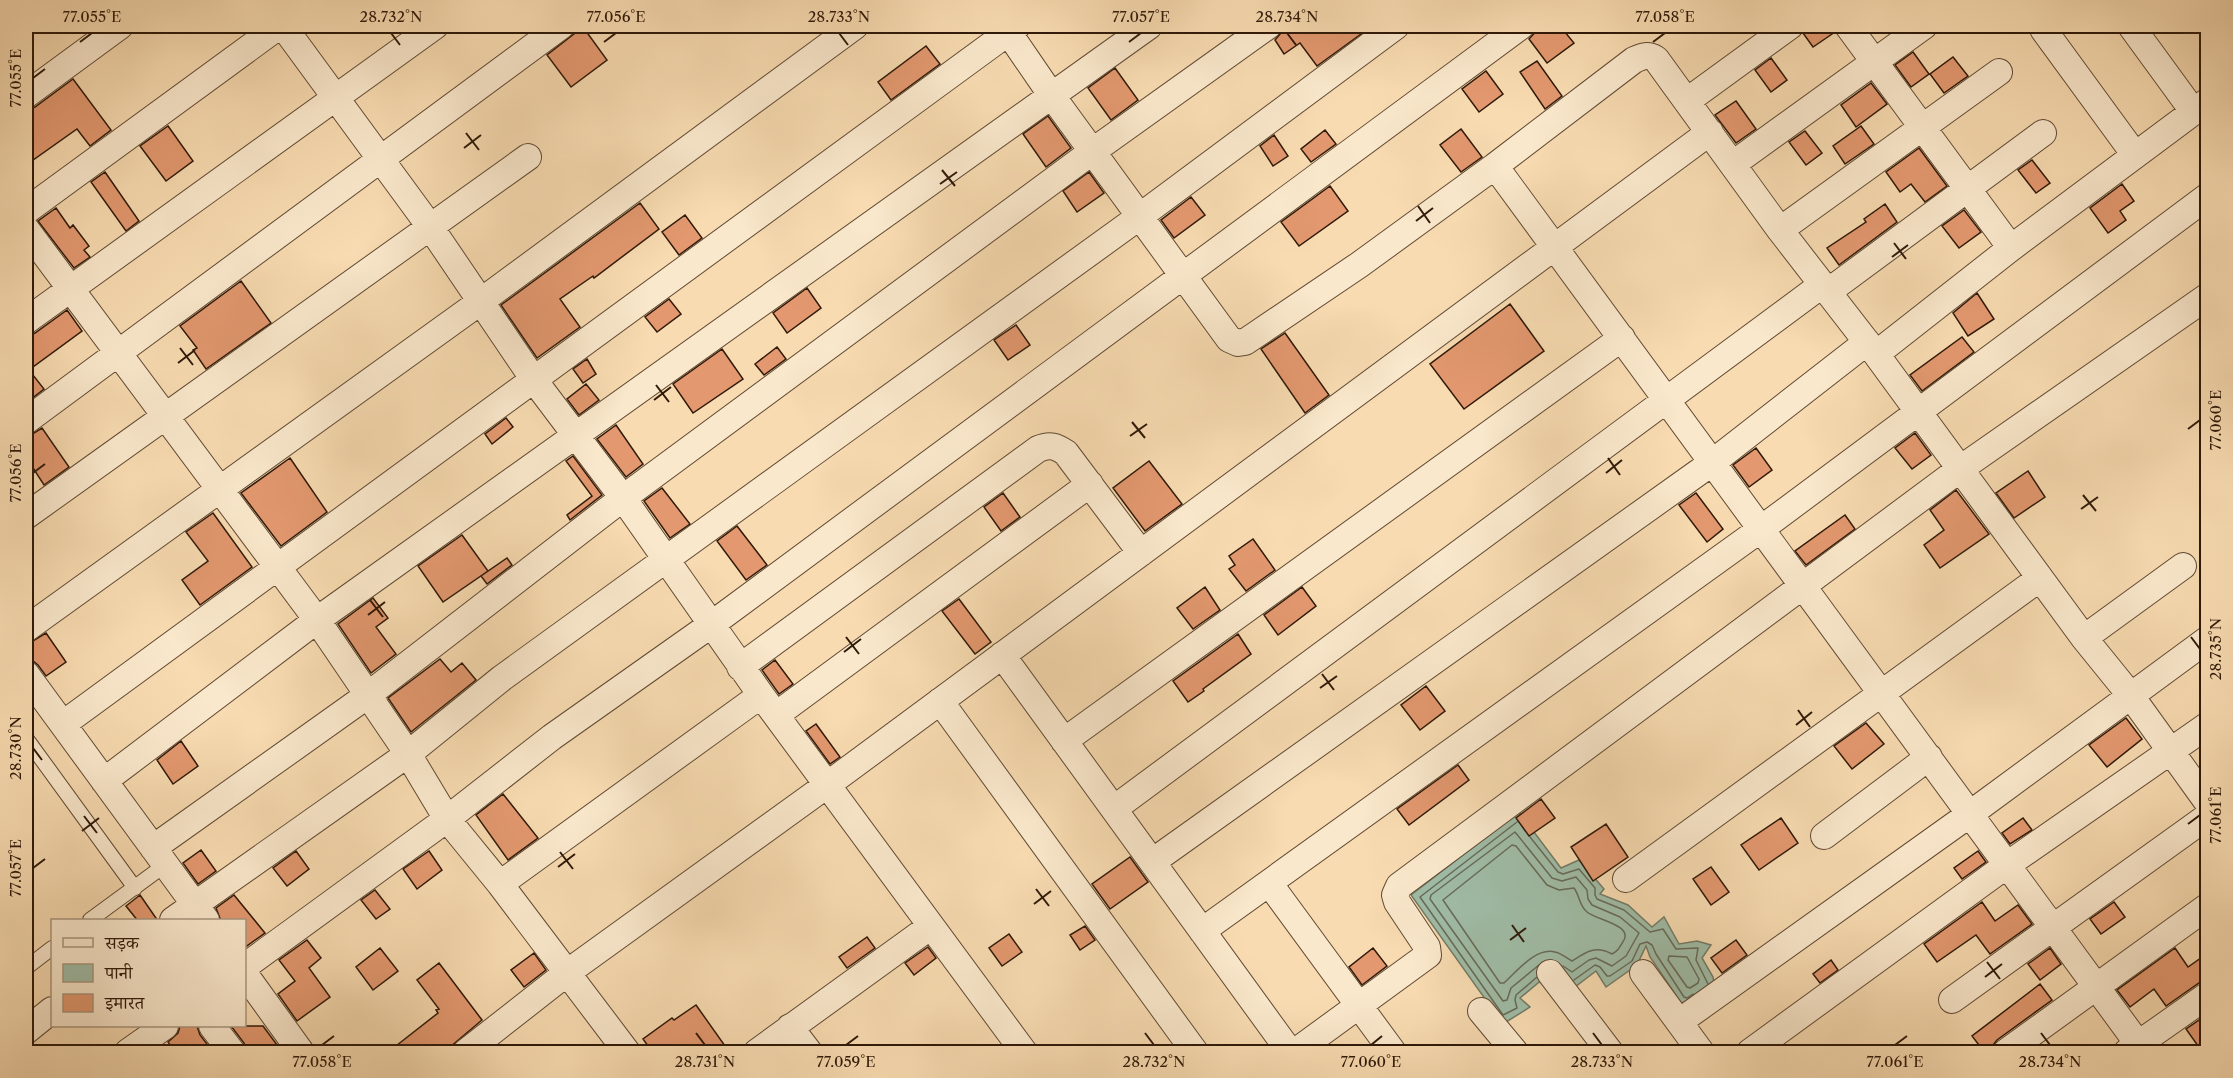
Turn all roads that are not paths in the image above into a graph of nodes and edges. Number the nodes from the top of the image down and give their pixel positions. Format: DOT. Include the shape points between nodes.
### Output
graph roads {
  1 [pos="120,26"];
  2 [pos="281,26"];
  3 [pos="435,26"];
  4 [pos="561,26"];
  5 [pos="855,26"];
  6 [pos="1149,26"];
  7 [pos="1269,26"];
  8 [pos="1396,26"];
  9 [pos="1790,26"];
  10 [pos="1848,26"];
  11 [pos="1924,26"];
  12 [pos="2131,26"];
  13 [pos="1010,28"];
  14 [pos="1509,29"];
  15 [pos="2043,29"];
  16 [pos="1874,61"];
  17 [pos="1999,72"];
  18 [pos="26,95"];
  19 [pos="1052,96"];
  20 [pos="336,98"];
  21 [pos="1687,100"];
  22 [pos="2200,106"];
  23 [pos="1923,128"];
  24 [pos="1710,132"];
  25 [pos="2043,133"];
  26 [pos="1093,151"];
  27 [pos="2135,155"];
  28 [pos="528,158"];
  29 [pos="380,159"];
  30 [pos="1733,164"];
  31 [pos="1495,166"];
  32 [pos="1968,189"];
  33 [pos="2208,196"];
  34 [pos="26,211"];
  35 [pos="1139,217"];
  36 [pos="430,228"];
  37 [pos="26,229"];
  38 [pos="1780,230"];
  39 [pos="1555,247"];
  40 [pos="2011,248"];
  41 [pos="1183,275"];
  42 [pos="70,288"];
  43 [pos="1826,288"];
  44 [pos="2208,296"];
  45 [pos="480,302"];
  46 [pos="26,321"];
  47 [pos="1622,338"];
  48 [pos="1871,348"];
  49 [pos="118,353"];
  50 [pos="534,380"];
  51 [pos="1667,399"];
  52 [pos="1919,412"];
  53 [pos="165,415"];
  54 [pos="26,421"];
  55 [pos="578,436"];
  56 [pos="1713,462"];
  57 [pos="1960,469"];
  58 [pos="1090,484"];
  59 [pos="220,489"];
  60 [pos="623,498"];
  61 [pos="26,516"];
  62 [pos="1761,529"];
  63 [pos="1140,553"];
  64 [pos="666,559"];
  65 [pos="2183,566"];
  66 [pos="278,567"];
  67 [pos="2040,578"];
  68 [pos="1804,586"];
  69 [pos="317,620"];
  70 [pos="712,624"];
  71 [pos="26,629"];
  72 [pos="2084,638"];
  73 [pos="2208,639"];
  74 [pos="1002,655"];
  75 [pos="740,667"];
  76 [pos="26,674"];
  77 [pos="1881,692"];
  78 [pos="368,695"];
  79 [pos="2131,696"];
  80 [pos="940,701"];
  81 [pos="768,705"];
  82 [pos="63,724"];
  83 [pos="2208,725"];
  84 [pos="26,738"];
  85 [pos="1064,741"];
  86 [pos="2171,751"];
  87 [pos="408,754"];
  88 [pos="1929,758"];
  89 [pos="104,781"];
  90 [pos="828,785"];
  91 [pos="2208,803"];
  92 [pos="1115,808"];
  93 [pos="1970,814"];
  94 [pos="2208,816"];
  95 [pos="447,819"];
  96 [pos="1824,836"];
  97 [pos="159,856"];
  98 [pos="1152,862"];
  99 [pos="2007,865"];
  100 [pos="1626,879"];
  101 [pos="1269,883"];
  102 [pos="500,884"];
  103 [pos="135,888"];
  104 [pos="2208,906"];
  105 [pos="200,913"];
  106 [pos="93,919"];
  107 [pos="180,919"];
  108 [pos="931,926"];
  109 [pos="2052,927"];
  110 [pos="1202,931"];
  111 [pos="51,949"];
  112 [pos="246,966"];
  113 [pos="26,968"];
  114 [pos="568,972"];
  115 [pos="1550,973"];
  116 [pos="1643,973"];
  117 [pos="246,976"];
  118 [pos="2096,987"];
  119 [pos="2208,995"];
  120 [pos="1952,1000"];
  121 [pos="1360,1007"];
  122 [pos="51,1011"];
  123 [pos="1481,1011"];
  124 [pos="1679,1022"];
  125 [pos="164,1027"];
  126 [pos="213,1027"];
  127 [pos="790,1027"];
  128 [pos="26,1030"];
  129 [pos="139,1049"];
  130 [pos="2136,1050"];
  131 [pos="469,1052"];
  132 [pos="1022,1052"];
  133 [pos="232,1053"];
  134 [pos="301,1053"];
  135 [pos="627,1053"];
  136 [pos="757,1053"];
  137 [pos="809,1053"];
  138 [pos="1195,1053"];
  139 [pos="1290,1053"];
  140 [pos="1295,1053"];
  141 [pos="1393,1053"];
  142 [pos="1515,1053"];
  143 [pos="1610,1053"];
  144 [pos="1701,1053"];
  145 [pos="1750,1053"];
  146 [pos="2006,1053"];
  1 -- 18 [label="street"];
  2 -- 20 [label="street"];
  2 -- 34 [label="street"];
  3 -- 20 [label="street"];
  4 -- 29 [label="street"];
  5 -- 45 [label="street"];
  6 -- 19 [label="street"];
  7 -- 26 [label="street"];
  8 -- 35 [label="street"];
  9 -- 21 [label="street"];
  10 -- 16 [label="street"];
  11 -- 16 [label="street"];
  12 -- 22 [label="street"];
  13 -- 19 [label="street"];
  13 -- 50 [label="street"];
  14 -- 41 [label="street"];
  15 -- 27 [label="street"];
  16 -- 23 [label="street"];
  16 -- 30 [label="street"];
  17 -- 23 [label="street"];
  19 -- 26 [label="street"];
  19 -- 55 [label="street"];
  20 -- 29 [label="street"];
  20 -- 42 [label="street"];
  21 -- 24 [label="street"];
  21 -- 31 [label="street" via="1656,60 1643,56"];
  22 -- 27 [label="street"];
  23 -- 32 [label="street"];
  23 -- 38 [label="street"];
  24 -- 30 [label="street"];
  24 -- 39 [label="street"];
  25 -- 32 [label="street"];
  26 -- 35 [label="street"];
  26 -- 60 [label="street"];
  27 -- 40 [label="street"];
  28 -- 36 [label="street"];
  29 -- 36 [label="street"];
  29 -- 49 [label="street"];
  30 -- 38 [label="street"];
  31 -- 39 [label="street"];
  31 -- 41 [label="street" via="1245,342 1229,339"];
  32 -- 40 [label="street"];
  32 -- 43 [label="street"];
  33 -- 52 [label="street"];
  35 -- 41 [label="street"];
  35 -- 64 [label="street"];
  36 -- 45 [label="street"];
  36 -- 53 [label="street"];
  37 -- 42 [label="street"];
  38 -- 43 [label="street"];
  39 -- 47 [label="street"];
  39 -- 63 [label="street"];
  40 -- 48 [label="street"];
  41 -- 70 [label="street"];
  42 -- 46 [label="street"];
  42 -- 49 [label="street"];
  43 -- 48 [label="street"];
  43 -- 51 [label="street"];
  44 -- 57 [label="street"];
  45 -- 50 [label="street"];
  45 -- 59 [label="street"];
  47 -- 51 [label="street"];
  47 -- 85 [label="street"];
  48 -- 52 [label="street"];
  48 -- 56 [label="street"];
  49 -- 53 [label="street"];
  49 -- 54 [label="street"];
  50 -- 55 [label="street"];
  50 -- 66 [label="street"];
  51 -- 56 [label="street"];
  51 -- 92 [label="street"];
  52 -- 57 [label="street"];
  52 -- 62 [label="street"];
  53 -- 59 [label="street"];
  53 -- 61 [label="street"];
  55 -- 60 [label="street"];
  55 -- 69 [label="street"];
  56 -- 62 [label="street"];
  56 -- 98 [label="street"];
  57 -- 67 [label="street"];
  57 -- 68 [label="street"];
  58 -- 63 [label="street"];
  58 -- 75 [label="street" via="1066,453 1056,447 1038,449"];
  58 -- 81 [label="street"];
  59 -- 66 [label="street"];
  59 -- 71 [label="street"];
  60 -- 64 [label="street"];
  60 -- 78 [label="street"];
  62 -- 68 [label="street"];
  62 -- 101 [label="street"];
  63 -- 74 [label="street"];
  64 -- 70 [label="street"];
  64 -- 87 [label="street" via="502,678"];
  65 -- 72 [label="street"];
  66 -- 69 [label="street"];
  66 -- 82 [label="street"];
  67 -- 72 [label="street"];
  67 -- 77 [label="street"];
  68 -- 77 [label="street"];
  68 -- 121 [label="street" via="1399,886 1396,902 1427,947 1428,955"];
  69 -- 78 [label="street"];
  69 -- 89 [label="street"];
  70 -- 75 [label="street"];
  70 -- 95 [label="street" via="552,737"];
  72 -- 79 [label="street"];
  73 -- 79 [label="street"];
  74 -- 80 [label="street"];
  74 -- 85 [label="street"];
  75 -- 81 [label="street"];
  76 -- 82 [label="street"];
  77 -- 88 [label="street"];
  77 -- 100 [label="street"];
  78 -- 87 [label="street"];
  78 -- 97 [label="street"];
  79 -- 86 [label="street"];
  79 -- 93 [label="street"];
  80 -- 90 [label="street"];
  80 -- 138 [label="street"];
  81 -- 90 [label="street"];
  81 -- 102 [label="street"];
  82 -- 89 [label="street"];
  83 -- 86 [label="street"];
  84 -- 103 [label="lane"];
  85 -- 92 [label="street"];
  86 -- 91 [label="street"];
  86 -- 99 [label="street"];
  87 -- 95 [label="street"];
  87 -- 105 [label="street"];
  88 -- 93 [label="street"];
  88 -- 96 [label="street"];
  89 -- 97 [label="street"];
  90 -- 108 [label="street"];
  90 -- 114 [label="street"];
  92 -- 98 [label="street"];
  93 -- 99 [label="street"];
  93 -- 124 [label="street"];
  94 -- 109 [label="street"];
  95 -- 102 [label="street"];
  95 -- 112 [label="street"];
  97 -- 103 [label="lane"];
  97 -- 105 [label="street"];
  98 -- 110 [label="street"];
  99 -- 109 [label="street"];
  99 -- 145 [label="street"];
  101 -- 110 [label="street"];
  101 -- 121 [label="street"];
  102 -- 114 [label="street"];
  103 -- 106 [label="lane"];
  104 -- 118 [label="street"];
  105 -- 107 [label="street"];
  108 -- 127 [label="street"];
  108 -- 132 [label="street"];
  109 -- 118 [label="street"];
  109 -- 120 [label="street"];
  110 -- 139 [label="street"];
  111 -- 113 [label="lane"];
  114 -- 131 [label="street"];
  114 -- 135 [label="street"];
  115 -- 143 [label="street"];
  116 -- 124 [label="street"];
  117 -- 134 [label="street"];
  118 -- 130 [label="street"];
  118 -- 146 [label="street"];
  119 -- 130 [label="street"];
  121 -- 140 [label="street"];
  121 -- 141 [label="street"];
  122 -- 128 [label="street"];
  123 -- 142 [label="street"];
  124 -- 144 [label="street"];
  125 -- 129 [label="street"];
  126 -- 133 [label="street"];
  127 -- 136 [label="street"];
  127 -- 137 [label="street"];
}
